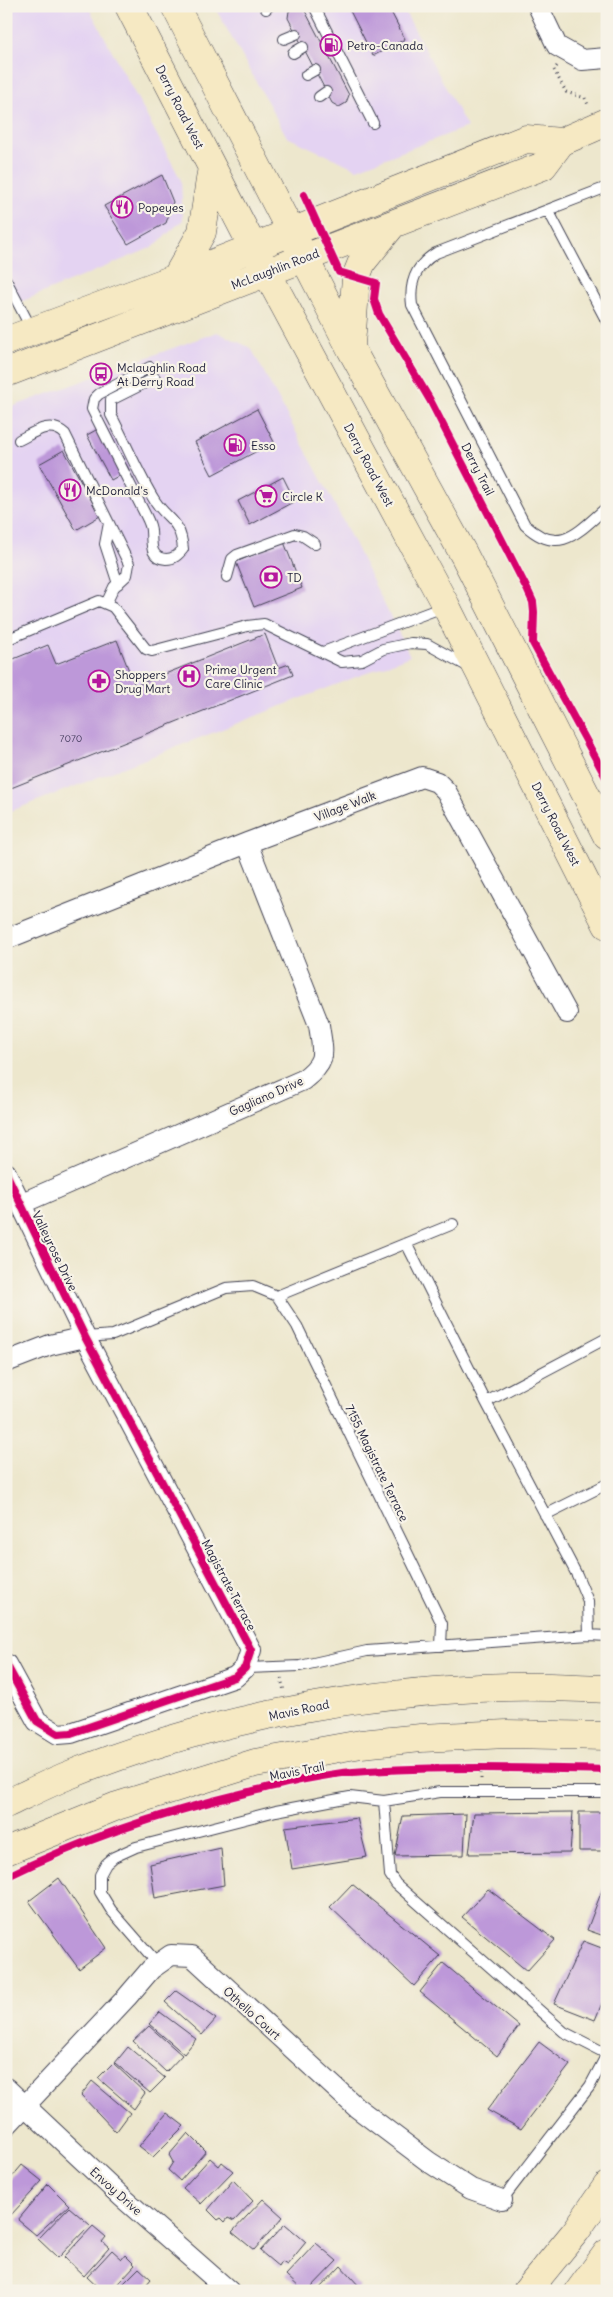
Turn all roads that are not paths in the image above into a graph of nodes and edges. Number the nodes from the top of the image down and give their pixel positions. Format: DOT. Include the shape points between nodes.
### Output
graph roads {
  1 [pos="128,6"];
  2 [pos="175,6"];
  3 [pos="314,6"];
  4 [pos="538,6"];
  5 [pos="296,34"];
  6 [pos="284,39"];
  7 [pos="303,47"];
  8 [pos="292,53"];
  9 [pos="607,58"];
  10 [pos="373,123"];
  11 [pos="602,124"];
  12 [pos="561,142"];
  13 [pos="212,167"];
  14 [pos="607,187"];
  15 [pos="548,210"];
  16 [pos="393,223"];
  17 [pos="292,231"];
  18 [pos="253,247"];
  19 [pos="305,258"];
  20 [pos="266,273"];
  21 [pos="176,278"];
  22 [pos="6,280"];
  23 [pos="607,322"];
  24 [pos="32,331"];
  25 [pos="6,341"];
  26 [pos="351,349"];
  27 [pos="150,367"];
  28 [pos="6,373"];
  29 [pos="155,378"];
  30 [pos="19,440"];
  31 [pos="607,507"];
  32 [pos="109,523"];
  33 [pos="315,544"];
  34 [pos="227,577"];
  35 [pos="118,584"];
  36 [pos="106,604"];
  37 [pos="446,606"];
  38 [pos="499,624"];
  39 [pos="6,640"];
  40 [pos="323,652"];
  41 [pos="480,673"];
  42 [pos="607,836"];
  43 [pos="247,843"];
  44 [pos="607,925"];
  45 [pos="6,939"];
  46 [pos="567,1013"];
  47 [pos="6,1173"];
  48 [pos="20,1204"];
  49 [pos="453,1224"];
  50 [pos="406,1243"];
  51 [pos="277,1296"];
  52 [pos="85,1337"];
  53 [pos="607,1338"];
  54 [pos="6,1362"];
  55 [pos="486,1402"];
  56 [pos="607,1484"];
  57 [pos="545,1515"];
  58 [pos="589,1634"];
  59 [pos="607,1636"];
  60 [pos="441,1646"];
  61 [pos="6,1664"];
  62 [pos="245,1668"];
  63 [pos="607,1689"];
  64 [pos="607,1736"];
  65 [pos="607,1792"];
  66 [pos="384,1802"];
  67 [pos="6,1804"];
  68 [pos="6,1851"];
  69 [pos="158,1964"];
  70 [pos="607,2054"];
  71 [pos="6,2088"];
  72 [pos="25,2106"];
  73 [pos="6,2126"];
  74 [pos="607,2186"];
  75 [pos="502,2200"];
  76 [pos="607,2253"];
  77 [pos="229,2291"];
  78 [pos="527,2291"];
  79 [pos="579,2291"];
  1 -- 13 [label="main road, Derry Road West"];
  2 -- 17 [label="main road"];
  3 -- 10 [label="lane" via="316,22 324,38"];
  4 -- 9 [label="street" via="557,46 582,60"];
  5 -- 6 [label="lane"];
  7 -- 8 [label="lane"];
  11 -- 12 [label="main road, McLaughlin Road"];
  12 -- 16 [label="main road, McLaughlin Road" via="543,166"];
  12 -- 17 [label="main road, McLaughlin Road" via="526,139"];
  13 -- 18 [label="main road, Derry Road West"];
  13 -- 21 [label="main road" via="202,232"];
  14 -- 15 [label="lane"];
  15 -- 23 [label="lane"];
  15 -- 31 [label="lane" via="424,260 410,289 412,304 525,525 538,537 554,542 568,538"];
  16 -- 19 [label="main road, McLaughlin Road"];
  16 -- 26 [label="main road" via="362,262 356,277"];
  17 -- 18 [label="main road, McLaughlin Road"];
  17 -- 19 [label="main road"];
  18 -- 20 [label="main road, Derry Road West"];
  18 -- 21 [label="main road, McLaughlin Road"];
  19 -- 20 [label="main road, McLaughlin Road"];
  19 -- 26 [label="main road"];
  20 -- 28 [label="main road, McLaughlin Road"];
  20 -- 37 [label="main road, Derry Road West"];
  21 -- 24 [label="main road, McLaughlin Road"];
  22 -- 24 [label="lane"];
  24 -- 25 [label="main road, McLaughlin Road"];
  26 -- 38 [label="main road"];
  27 -- 29 [label="lane" via="99,394 92,409 146,516 153,552 160,558 169,559 183,549 177,524 155,501 111,415 110,407 111,400"];
  30 -- 32 [label="lane" via="47,426 59,428 65,434"];
  32 -- 35 [label="lane" via="105,544"];
  32 -- 35 [label="lane" via="129,564 127,575"];
  33 -- 34 [label="lane" via="296,534 238,555 232,559"];
  35 -- 36 [label="lane"];
  36 -- 39 [label="lane" via="99,601"];
  36 -- 40 [label="lane" via="113,607 146,649 152,651 264,624"];
  37 -- 38 [label="main road" via="460,602"];
  37 -- 40 [label="lane"];
  37 -- 41 [label="main road, Derry Road West"];
  38 -- 42 [label="main road"];
  40 -- 41 [label="lane" via="342,662 362,660 397,645 428,644"];
  41 -- 44 [label="main road, Derry Road West"];
  43 -- 45 [label="street, Village Walk"];
  43 -- 46 [label="street, Village Walk" via="422,777 436,782 446,791"];
  43 -- 48 [label="street, Gagliano Drive" via="319,1025 323,1057 316,1071 303,1080"];
  47 -- 48 [label="street, Valleyrose Drive"];
  48 -- 52 [label="street, Valleyrose Drive"];
  49 -- 50 [label="lane"];
  50 -- 51 [label="lane"];
  50 -- 55 [label="lane"];
  51 -- 52 [label="lane" via="253,1286 226,1288 113,1335"];
  51 -- 60 [label="lane, 7155 Magistrate Terrace" via="297,1326 442,1624"];
  52 -- 54 [label="street" via="50,1345"];
  52 -- 62 [label="street, Magistrate Terrace" via="251,1650"];
  53 -- 55 [label="lane"];
  55 -- 57 [label="lane"];
  56 -- 57 [label="lane"];
  57 -- 58 [label="lane" via="588,1602"];
  58 -- 59 [label="lane"];
  58 -- 60 [label="lane"];
  60 -- 62 [label="lane" via="367,1651 300,1666"];
  61 -- 62 [label="street" via="37,1721 58,1734 71,1733 235,1677"];
  63 -- 67 [label="main road, Mavis Road" via="509,1686 439,1691 357,1699 289,1712 208,1730 124,1754 63,1777"];
  64 -- 68 [label="main road" via="507,1734 421,1738 361,1744 255,1762 117,1806"];
  65 -- 66 [label="lane" via="440,1792"];
  66 -- 69 [label="lane" via="350,1797 276,1811 136,1847 114,1857 100,1875 100,1892 111,1910"];
  66 -- 70 [label="lane" via="390,1875 396,1884 564,2032"];
  69 -- 72 [label="street, Othello Court"];
  69 -- 75 [label="street, Othello Court" via="171,1955 192,1956 356,2107 471,2189"];
  70 -- 75 [label="lane" via="590,2086"];
  71 -- 72 [label="street, Envoy Drive"];
  72 -- 73 [label="street, Othello Court"];
  72 -- 77 [label="street, Envoy Drive"];
  74 -- 78 [label="main road" via="576,2231"];
  76 -- 79 [label="main road"];
}
